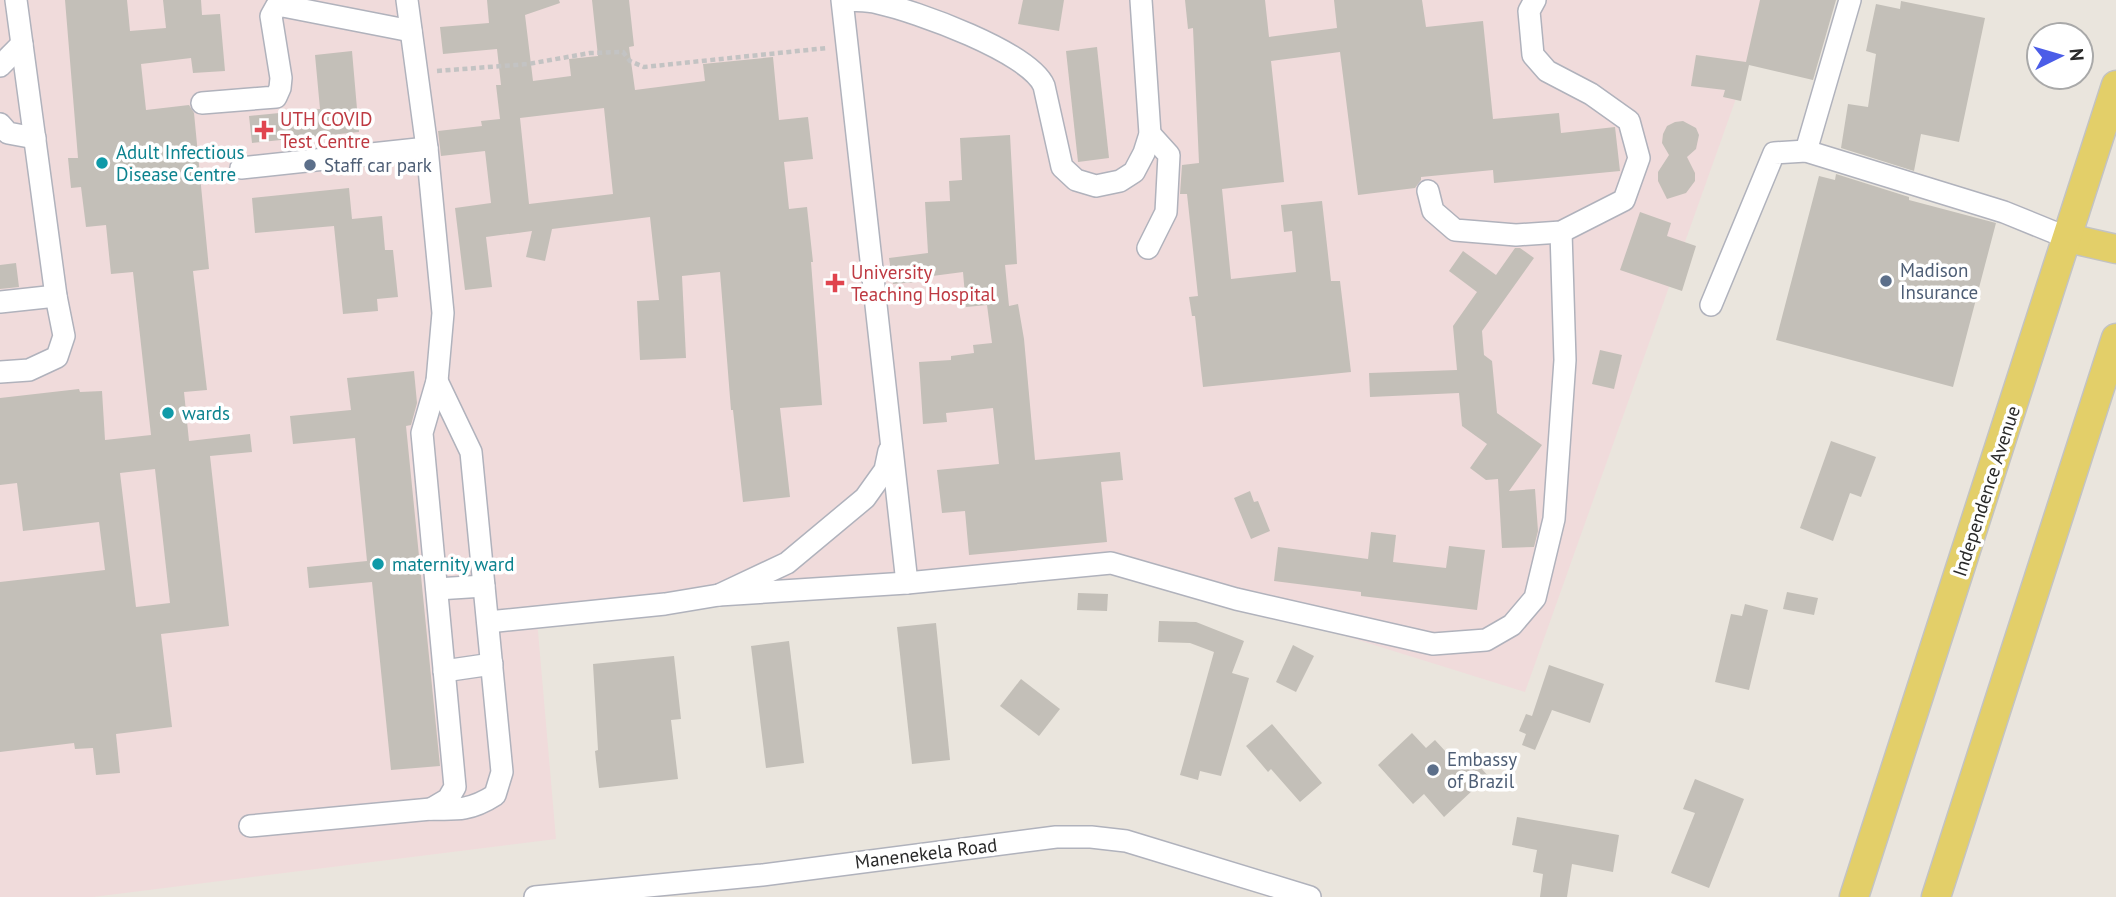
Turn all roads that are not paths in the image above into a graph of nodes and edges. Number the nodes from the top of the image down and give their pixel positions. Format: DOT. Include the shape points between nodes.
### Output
graph roads {
  1 [pos="16,0"];
  2 [pos="407,0"];
  3 [pos="844,0"];
  4 [pos="1141,0"];
  5 [pos="1535,0"];
  6 [pos="1850,0"];
  7 [pos="411,31"];
  8 [pos="22,44"];
  9 [pos="0,66"];
  10 [pos="2116,85"];
  11 [pos="202,103"];
  12 [pos="0,124"];
  13 [pos="1150,134"];
  14 [pos="36,138"];
  15 [pos="427,148"];
  16 [pos="1806,151"];
  17 [pos="241,168"];
  18 [pos="1428,191"];
  19 [pos="1561,232"];
  20 [pos="2068,237"];
  21 [pos="1148,248"];
  22 [pos="2116,249"];
  23 [pos="56,296"];
  24 [pos="0,302"];
  25 [pos="1712,305"];
  26 [pos="2116,338"];
  27 [pos="0,372"];
  28 [pos="437,381"];
  29 [pos="890,445"];
  30 [pos="907,583"];
  31 [pos="484,586"];
  32 [pos="437,589"];
  33 [pos="719,595"];
  34 [pos="488,622"];
  35 [pos="492,663"];
  36 [pos="444,671"];
  37 [pos="431,809"];
  38 [pos="250,826"];
  39 [pos="1271,891"];
  40 [pos="617,893"];
  41 [pos="535,897"];
  42 [pos="1310,897"];
  43 [pos="1854,897"];
  44 [pos="1936,897"];
  1 -- 8 [label="street"];
  2 -- 7 [label="street"];
  3 -- 13 [label="street" via="877,2 941,24 988,43 1027,66 1041,78 1062,167 1076,180 1096,186 1120,181 1134,172"];
  3 -- 29 [label="street" via="845,46"];
  4 -- 13 [label="street"];
  5 -- 19 [label="street" via="1529,11 1533,55 1548,71 1629,121 1639,158 1624,200"];
  6 -- 16 [label="street"];
  7 -- 11 [label="street" via="276,7 271,16 281,78 276,97"];
  7 -- 15 [label="street"];
  8 -- 9 [label="street"];
  8 -- 14 [label="street"];
  10 -- 20 [label="main road, Independence Avenue"];
  12 -- 14 [label="street" via="8,133"];
  13 -- 21 [label="street" via="1169,155 1166,212"];
  14 -- 23 [label="street"];
  15 -- 17 [label="street"];
  15 -- 28 [label="street" via="443,313"];
  16 -- 20 [label="street" via="2004,212"];
  16 -- 25 [label="street" via="1774,153"];
  18 -- 19 [label="street" via="1433,211 1455,230 1516,235"];
  19 -- 30 [label="street" via="1565,360 1554,519 1535,598 1512,625 1486,640 1433,644 1236,599 1111,563"];
  20 -- 22 [label="main road"];
  20 -- 43 [label="main road, Independence Avenue"];
  23 -- 24 [label="street"];
  23 -- 27 [label="street" via="64,336 57,357 29,370"];
  26 -- 44 [label="main road"];
  28 -- 31 [label="street" via="471,452"];
  28 -- 32 [label="street" via="422,433"];
  29 -- 30 [label="street"];
  29 -- 33 [label="street" via="885,470 865,498 787,563"];
  30 -- 33 [label="street"];
  31 -- 32 [label="street"];
  31 -- 34 [label="street"];
  32 -- 36 [label="street"];
  33 -- 34 [label="street"];
  34 -- 35 [label="street"];
  35 -- 36 [label="street"];
  35 -- 37 [label="street" via="502,772 495,795 478,806"];
  36 -- 37 [label="street" via="455,787 448,799"];
  37 -- 38 [label="street"];
  39 -- 40 [label="street, Manenekela Road" via="1126,841 1056,837"];
  39 -- 42 [label="street, Manenekela Road"];
  40 -- 41 [label="street, Manenekela Road"];
}
